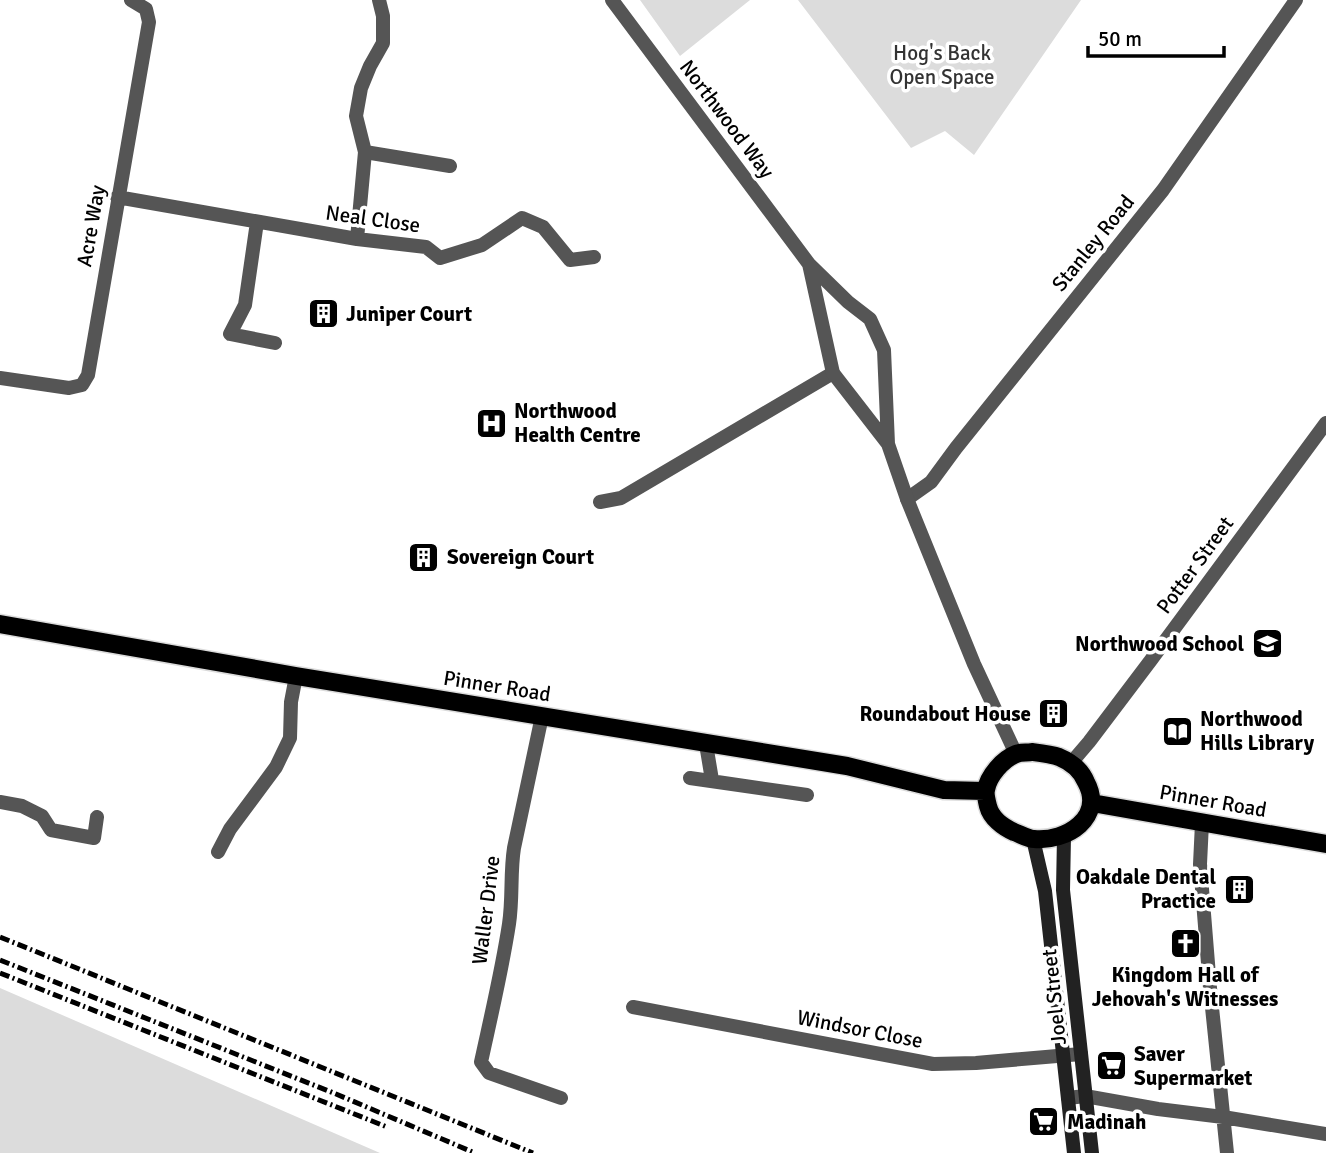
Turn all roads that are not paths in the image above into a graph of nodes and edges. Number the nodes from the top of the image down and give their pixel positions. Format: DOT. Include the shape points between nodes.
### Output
graph roads {
  1 [pos="131,0"];
  2 [pos="379,0"];
  3 [pos="612,0"];
  4 [pos="1296,0"];
  5 [pos="365,152"];
  6 [pos="450,166"];
  7 [pos="117,197"];
  8 [pos="257,222"];
  9 [pos="357,239"];
  10 [pos="594,257"];
  11 [pos="809,264"];
  12 [pos="275,343"];
  13 [pos="834,373"];
  14 [pos="0,378"];
  15 [pos="1326,423"];
  16 [pos="888,444"];
  17 [pos="907,499"];
  18 [pos="600,502"];
  19 [pos="0,624"];
  20 [pos="296,676"];
  21 [pos="542,716"];
  22 [pos="706,744"];
  23 [pos="1016,754"];
  24 [pos="1071,763"];
  25 [pos="690,778"];
  26 [pos="712,780"];
  27 [pos="985,791"];
  28 [pos="807,795"];
  29 [pos="0,802"];
  30 [pos="1092,803"];
  31 [pos="97,817"];
  32 [pos="1202,823"];
  33 [pos="1064,836"];
  34 [pos="1033,839"];
  35 [pos="1326,844"];
  36 [pos="218,852"];
  37 [pos="633,1007"];
  38 [pos="1081,1054"];
  39 [pos="1064,1055"];
  40 [pos="1085,1096"];
  41 [pos="561,1098"];
  42 [pos="1068,1098"];
  43 [pos="1223,1117"];
  44 [pos="1326,1134"];
  45 [pos="1074,1153"];
  46 [pos="1092,1153"];
  47 [pos="1227,1153"];
  1 -- 7 [label="street, Acre Way" via="146,9 149,22"];
  2 -- 5 [label="street" via="383,43 361,88 356,116"];
  3 -- 11 [label="street, Northwood Way"];
  4 -- 17 [label="street, Stanley Road" via="1163,190 931,482"];
  5 -- 6 [label="street"];
  5 -- 9 [label="street"];
  7 -- 8 [label="street, Neal Close"];
  7 -- 14 [label="street, Acre Way" via="88,374 82,385 69,388"];
  8 -- 9 [label="street, Neal Close"];
  8 -- 12 [label="street" via="245,305 230,334"];
  9 -- 10 [label="street, Neal Close" via="426,247 440,258 482,245 522,218 543,227 570,260"];
  11 -- 13 [label="street"];
  11 -- 16 [label="street" via="870,319 884,350"];
  13 -- 16 [label="street"];
  13 -- 18 [label="street" via="621,498"];
  15 -- 24 [label="street, Potter Street"];
  16 -- 17 [label="street"];
  17 -- 23 [label="street"];
  19 -- 20 [label="main road, Pinner Road"];
  20 -- 21 [label="main road, Pinner Road"];
  20 -- 36 [label="street" via="290,738 276,767"];
  21 -- 22 [label="main road, Pinner Road"];
  21 -- 41 [label="street, Waller Drive" via="514,848 509,923 481,1062 489,1073"];
  22 -- 26 [label="street"];
  22 -- 27 [label="main road, Pinner Road" via="847,766 944,790"];
  23 -- 24 [label="main road" via="1032,752"];
  23 -- 27 [label="main road" via="1002,764"];
  24 -- 30 [label="main road" via="1091,790"];
  25 -- 26 [label="street"];
  26 -- 28 [label="street"];
  27 -- 34 [label="main road" via="996,820"];
  29 -- 31 [label="street" via="42,816 51,830 94,838"];
  30 -- 32 [label="main road, Pinner Road"];
  30 -- 33 [label="main road" via="1087,816"];
  32 -- 35 [label="main road, Pinner Road"];
  32 -- 43 [label="street" via="1200,863"];
  33 -- 34 [label="main road"];
  33 -- 38 [label="main road, Joel Street" via="1063,890"];
  34 -- 39 [label="main road, Joel Street" via="1045,891"];
  37 -- 39 [label="street, Windsor Close" via="933,1065"];
  38 -- 39 [label="street, Windsor Close"];
  38 -- 40 [label="main road, Joel Street"];
  39 -- 42 [label="main road, Joel Street"];
  40 -- 42 [label="street"];
  40 -- 43 [label="street"];
  40 -- 46 [label="main road, Joel Street"];
  42 -- 45 [label="main road, Joel Street"];
  43 -- 44 [label="street"];
  43 -- 47 [label="street"];
}
